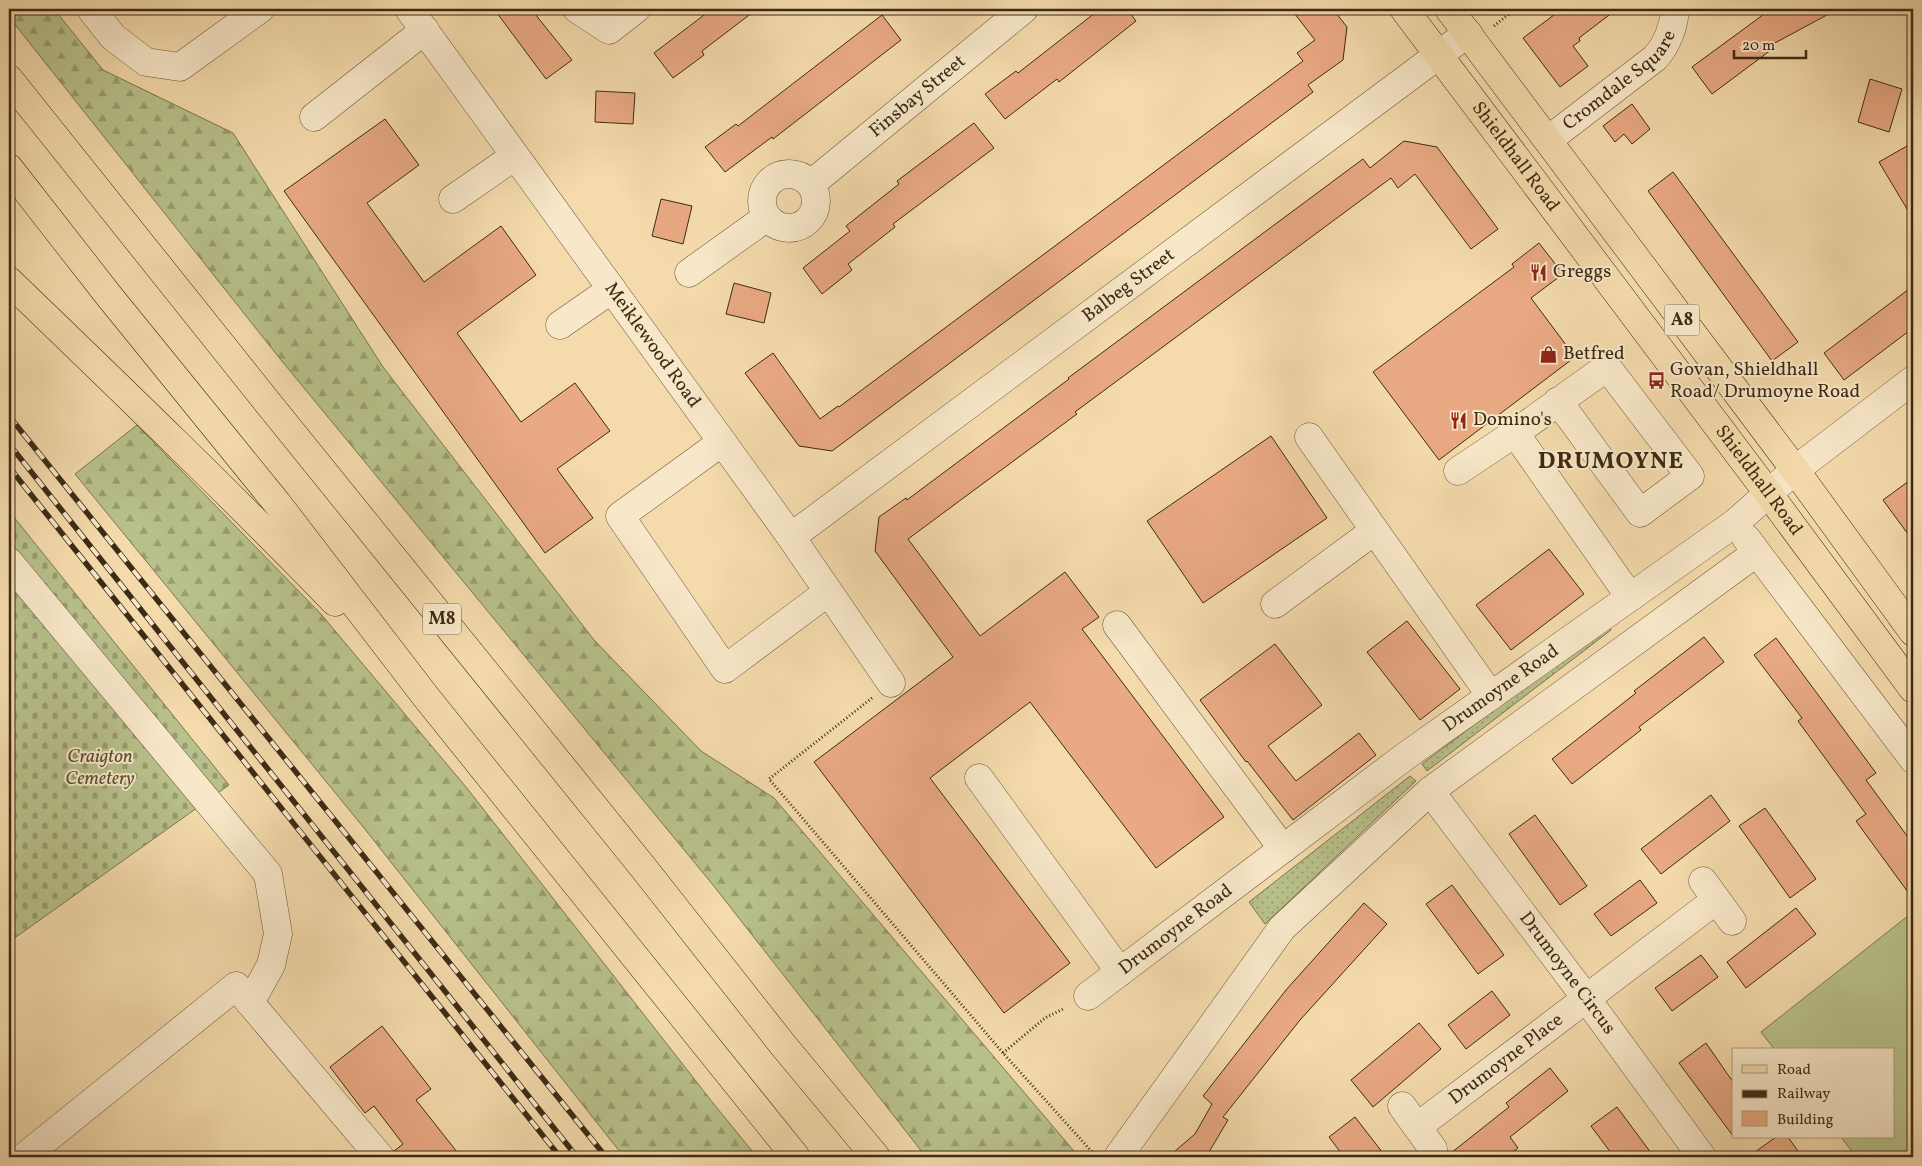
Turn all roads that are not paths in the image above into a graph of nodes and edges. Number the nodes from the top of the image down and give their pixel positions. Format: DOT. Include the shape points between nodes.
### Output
graph roads {
  1 [pos="91,9"];
  2 [pos="260,9"];
  3 [pos="577,9"];
  4 [pos="636,9"];
  5 [pos="1024,9"];
  6 [pos="1404,9"];
  7 [pos="1450,9"];
  8 [pos="1675,9"];
  9 [pos="417,20"];
  10 [pos="1477,27"];
  11 [pos="1438,55"];
  12 [pos="9,79"];
  13 [pos="314,117"];
  14 [pos="1548,140"];
  15 [pos="515,156"];
  16 [pos="9,168"];
  17 [pos="811,184"];
  18 [pos="453,200"];
  19 [pos="767,217"];
  20 [pos="689,273"];
  21 [pos="9,281"];
  22 [pos="612,289"];
  23 [pos="560,325"];
  24 [pos="1913,380"];
  25 [pos="1558,401"];
  26 [pos="1515,433"];
  27 [pos="1309,437"];
  28 [pos="722,442"];
  29 [pos="1795,470"];
  30 [pos="1458,471"];
  31 [pos="1768,493"];
  32 [pos="1735,523"];
  33 [pos="1374,531"];
  34 [pos="791,537"];
  35 [pos="1756,553"];
  36 [pos="9,562"];
  37 [pos="828,592"];
  38 [pos="1630,597"];
  39 [pos="1275,604"];
  40 [pos="1117,625"];
  41 [pos="1913,632"];
  42 [pos="891,684"];
  43 [pos="1913,689"];
  44 [pos="1490,696"];
  45 [pos="426,697"];
  46 [pos="1913,759"];
  47 [pos="979,778"];
  48 [pos="1430,791"];
  49 [pos="1283,849"];
  50 [pos="1717,901"];
  51 [pos="1120,972"];
  52 [pos="1088,996"];
  53 [pos="1586,998"];
  54 [pos="250,1003"];
  55 [pos="1433,1149"];
  56 [pos="24,1157"];
  57 [pos="380,1157"];
  58 [pos="796,1157"];
  59 [pos="876,1157"];
  60 [pos="1118,1157"];
  61 [pos="1702,1157"];
  1 -- 2 [label="street" via="113,38 146,62 180,67"];
  3 -- 4 [label="street" via="609,30"];
  5 -- 17 [label="street, Finsbay Street"];
  6 -- 11 [label="main road, Shieldhall Road / A8"];
  7 -- 10 [label="main road, Shieldhall Road / A8"];
  8 -- 14 [label="street, Cromdale Square" via="1663,49 1655,58"];
  9 -- 13 [label="street"];
  9 -- 15 [label="street, Meiklewood Road"];
  10 -- 11 [label="street, Balbeg Street"];
  10 -- 14 [label="main road, Shieldhall Road / A8"];
  11 -- 31 [label="main road, Shieldhall Road / A8"];
  11 -- 34 [label="street, Balbeg Street"];
  12 -- 59 [label="main road, M8"];
  14 -- 29 [label="main road, Shieldhall Road / A8"];
  15 -- 18 [label="street"];
  15 -- 22 [label="street, Meiklewood Road"];
  16 -- 45 [label="main road" via="277,502"];
  17 -- 19 [label="street" via="795,174 776,176 764,190 762,199"];
  17 -- 19 [label="street" via="815,208 805,223 798,227 781,227"];
  19 -- 20 [label="street"];
  21 -- 45 [label="main road" via="246,511"];
  22 -- 23 [label="street"];
  22 -- 28 [label="street, Meiklewood Road"];
  24 -- 29 [label="street, Drumoyne Road"];
  25 -- 25 [label="street" via="1607,367 1690,476 1640,513"];
  25 -- 26 [label="street"];
  26 -- 30 [label="street"];
  26 -- 38 [label="street"];
  27 -- 33 [label="street"];
  28 -- 34 [label="street, Meiklewood Road"];
  28 -- 37 [label="street" via="620,516 725,669"];
  29 -- 31 [label="street, Drumoyne Road"];
  29 -- 41 [label="main road, Shieldhall Road / A8"];
  31 -- 32 [label="street, Drumoyne Road"];
  31 -- 43 [label="main road, Shieldhall Road / A8"];
  32 -- 35 [label="street"];
  32 -- 38 [label="street, Drumoyne Road"];
  33 -- 39 [label="street"];
  33 -- 44 [label="street"];
  34 -- 37 [label="street, Meiklewood Road"];
  35 -- 46 [label="street"];
  35 -- 48 [label="street"];
  36 -- 54 [label="street" via="268,874 278,934 271,965"];
  37 -- 42 [label="street, Meiklewood Road"];
  38 -- 44 [label="street, Drumoyne Road"];
  40 -- 49 [label="street"];
  44 -- 49 [label="street, Drumoyne Road"];
  45 -- 58 [label="main road"];
  47 -- 51 [label="street"];
  48 -- 53 [label="street, Drumoyne Circus"];
  48 -- 60 [label="street" via="1282,928"];
  49 -- 51 [label="street, Drumoyne Road"];
  50 -- 53 [label="street, Drumoyne Place"];
  51 -- 52 [label="street, Drumoyne Road"];
  53 -- 55 [label="street, Drumoyne Place" via="1410,1116"];
  53 -- 61 [label="street, Drumoyne Circus"];
  54 -- 56 [label="street" via="236,986"];
  54 -- 57 [label="street"];
}
